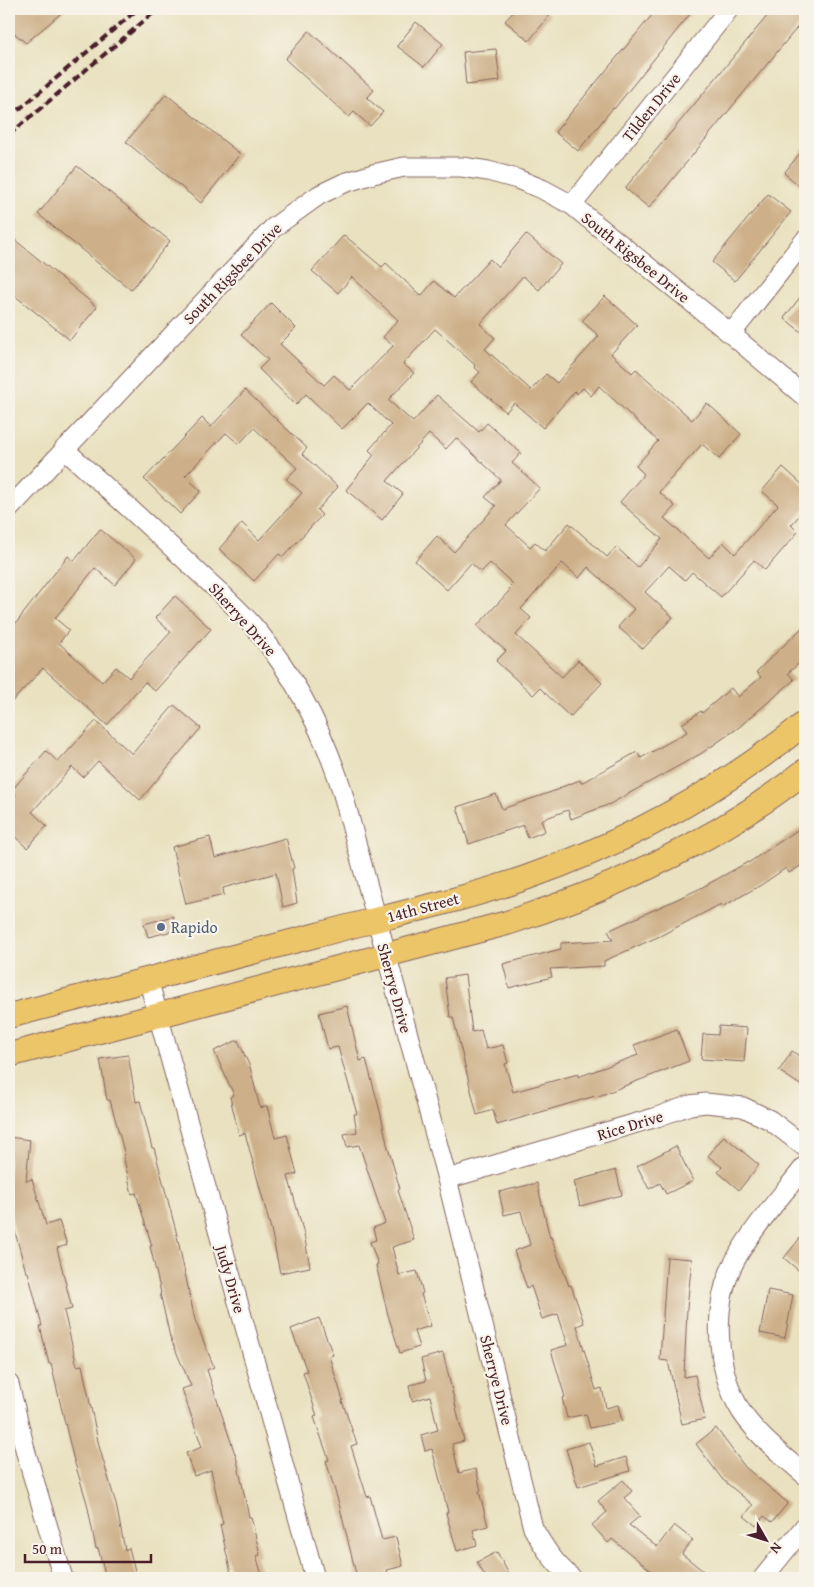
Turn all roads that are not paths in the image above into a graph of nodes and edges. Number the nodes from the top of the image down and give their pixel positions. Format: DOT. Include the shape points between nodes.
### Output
graph roads {
  1 [pos="729,9"];
  2 [pos="572,206"];
  3 [pos="805,240"];
  4 [pos="731,334"];
  5 [pos="805,397"];
  6 [pos="64,449"];
  7 [pos="9,509"];
  8 [pos="805,723"];
  9 [pos="805,771"];
  10 [pos="377,919"];
  11 [pos="386,955"];
  12 [pos="148,979"];
  13 [pos="9,1016"];
  14 [pos="158,1016"];
  15 [pos="9,1055"];
  16 [pos="805,1147"];
  17 [pos="805,1166"];
  18 [pos="447,1179"];
  19 [pos="9,1384"];
  20 [pos="805,1475"];
  21 [pos="805,1526"];
  22 [pos="63,1578"];
  23 [pos="315,1578"];
  24 [pos="572,1578"];
  25 [pos="763,1578"];
  1 -- 2 [label="street, Tilden Drive"];
  2 -- 4 [label="street, South Rigsbee Drive"];
  2 -- 6 [label="street, South Rigsbee Drive" via="517,179 488,171 444,166 404,167 344,183 319,195 273,228"];
  3 -- 4 [label="street"];
  4 -- 5 [label="street, South Rigsbee Drive"];
  6 -- 7 [label="street, South Rigsbee Drive"];
  6 -- 10 [label="street, Sherrye Drive" via="237,609 282,663 330,754"];
  8 -- 10 [label="main road, 14th Street" via="706,794 614,842 527,877"];
  9 -- 11 [label="main road" via="704,839 623,880 508,923"];
  10 -- 11 [label="street, Sherrye Drive"];
  10 -- 12 [label="main road, 14th Street"];
  11 -- 14 [label="main road"];
  11 -- 18 [label="street, Sherrye Drive"];
  12 -- 13 [label="main road, 14th Street"];
  12 -- 14 [label="street, Judy Drive"];
  14 -- 15 [label="main road"];
  14 -- 23 [label="street, Judy Drive"];
  16 -- 18 [label="street, Rice Drive" via="770,1120 743,1107 706,1103 690,1105"];
  17 -- 20 [label="street" via="745,1244 730,1270 722,1293 720,1346 737,1404 751,1425"];
  18 -- 24 [label="street, Sherrye Drive" via="533,1528 548,1554"];
  19 -- 22 [label="street"];
  21 -- 25 [label="street"];
}
